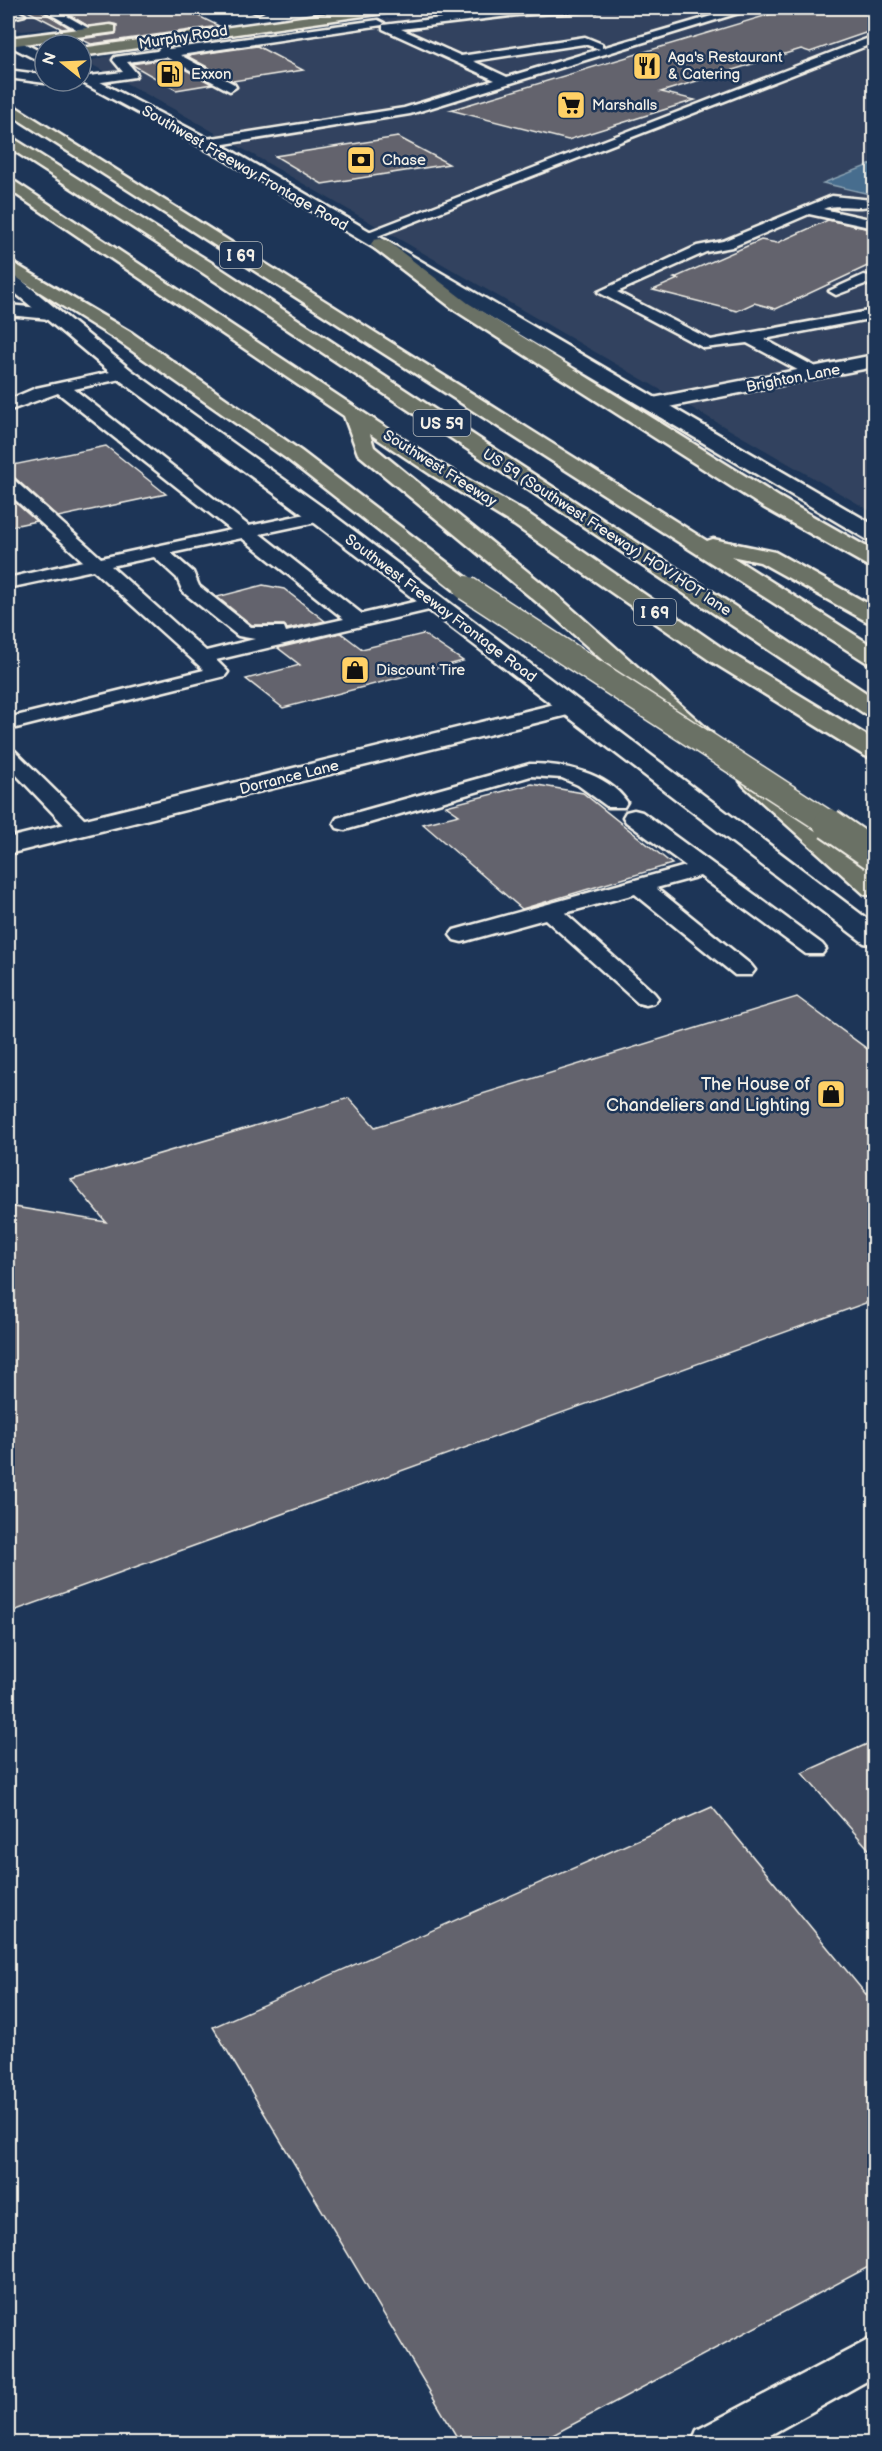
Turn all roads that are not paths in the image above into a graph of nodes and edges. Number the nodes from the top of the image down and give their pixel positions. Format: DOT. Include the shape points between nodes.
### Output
graph roads {
  1 [pos="289,8"];
  2 [pos="391,8"];
  3 [pos="597,8"];
  4 [pos="749,8"];
  5 [pos="259,9"];
  6 [pos="45,10"];
  7 [pos="692,12"];
  8 [pos="236,13"];
  9 [pos="347,13"];
  10 [pos="436,20"];
  11 [pos="710,20"];
  12 [pos="382,25"];
  13 [pos="120,28"];
  14 [pos="455,30"];
  15 [pos="89,32"];
  16 [pos="217,32"];
  17 [pos="874,39"];
  18 [pos="9,41"];
  19 [pos="151,42"];
  20 [pos="241,42"];
  21 [pos="484,44"];
  22 [pos="93,49"];
  23 [pos="608,50"];
  24 [pos="33,53"];
  25 [pos="503,53"];
  26 [pos="167,54"];
  27 [pos="33,59"];
  28 [pos="458,60"];
  29 [pos="8,62"];
  30 [pos="8,74"];
  31 [pos="33,77"];
  32 [pos="93,78"];
  33 [pos="507,81"];
  34 [pos="93,84"];
  35 [pos="230,87"];
  36 [pos="8,107"];
  37 [pos="8,140"];
  38 [pos="206,143"];
  39 [pos="8,182"];
  40 [pos="867,203"];
  41 [pos="808,210"];
  42 [pos="874,224"];
  43 [pos="372,240"];
  44 [pos="8,265"];
  45 [pos="8,278"];
  46 [pos="874,282"];
  47 [pos="836,291"];
  48 [pos="15,311"];
  49 [pos="50,314"];
  50 [pos="874,314"];
  51 [pos="783,316"];
  52 [pos="8,318"];
  53 [pos="758,336"];
  54 [pos="874,361"];
  55 [pos="815,373"];
  56 [pos="124,374"];
  57 [pos="61,387"];
  58 [pos="653,404"];
  59 [pos="8,406"];
  60 [pos="352,411"];
  61 [pos="8,484"];
  62 [pos="320,516"];
  63 [pos="870,528"];
  64 [pos="246,534"];
  65 [pos="693,542"];
  66 [pos="159,552"];
  67 [pos="874,560"];
  68 [pos="96,565"];
  69 [pos="8,583"];
  70 [pos="435,603"];
  71 [pos="874,616"];
  72 [pos="355,617"];
  73 [pos="874,657"];
  74 [pos="201,658"];
  75 [pos="571,707"];
  76 [pos="874,709"];
  77 [pos="8,724"];
  78 [pos="874,751"];
  79 [pos="8,755"];
  80 [pos="616,802"];
  81 [pos="634,817"];
  82 [pos="345,823"];
  83 [pos="80,828"];
  84 [pos="8,846"];
  85 [pos="874,855"];
  86 [pos="703,868"];
  87 [pos="639,886"];
  88 [pos="874,888"];
  89 [pos="549,911"];
  90 [pos="462,935"];
  91 [pos="874,937"];
  92 [pos="813,949"];
  93 [pos="743,970"];
  94 [pos="646,998"];
  95 [pos="874,2356"];
  96 [pos="712,2444"];
  1 -- 16 [label="main road" via="237,19 218,26"];
  2 -- 9 [label="main road, Murphy Road"];
  3 -- 10 [label="lane"];
  4 -- 11 [label="lane"];
  5 -- 8 [label="main road, Murphy Road"];
  6 -- 15 [label="lane"];
  7 -- 11 [label="lane"];
  9 -- 12 [label="lane"];
  9 -- 16 [label="main road, Murphy Road"];
  10 -- 12 [label="lane"];
  10 -- 14 [label="lane"];
  11 -- 23 [label="lane"];
  12 -- 20 [label="lane"];
  12 -- 28 [label="lane"];
  13 -- 15 [label="main road, Murphy Road"];
  15 -- 18 [label="main road, Murphy Road"];
  16 -- 19 [label="main road, Murphy Road"];
  16 -- 20 [label="lane"];
  17 -- 43 [label="lane"];
  18 -- 24 [label="main road"];
  19 -- 22 [label="main road, Murphy Road"];
  19 -- 26 [label="lane"];
  20 -- 26 [label="lane"];
  21 -- 25 [label="lane"];
  23 -- 25 [label="lane" via="585,40"];
  23 -- 33 [label="lane"];
  25 -- 28 [label="lane"];
  26 -- 32 [label="lane" via="119,60 131,74"];
  26 -- 35 [label="lane"];
  27 -- 29 [label="main road"];
  28 -- 33 [label="lane"];
  30 -- 31 [label="main road"];
  33 -- 38 [label="lane" via="406,111"];
  34 -- 38 [label="main road, Southwest Freeway Frontage Road"];
  36 -- 65 [label="main road, I 69"];
  37 -- 76 [label="main road, US 59 (Southwest Freeway) HOV/HOT lane / US 59"];
  38 -- 43 [label="main road, Southwest Freeway Frontage Road"];
  39 -- 60 [label="main road, Southwest Freeway / I 69"];
  40 -- 41 [label="lane" via="832,200"];
  41 -- 42 [label="lane"];
  41 -- 53 [label="lane" via="727,244 702,249 605,292 709,345"];
  43 -- 58 [label="main road, Southwest Freeway Frontage Road"];
  43 -- 67 [label="main road" via="462,306 771,502"];
  44 -- 85 [label="main road, bridge" via="125,337 294,455 466,588 808,808"];
  45 -- 49 [label="main road, Southwest Freeway Frontage Road"];
  46 -- 47 [label="lane" via="864,279"];
  48 -- 49 [label="lane"];
  48 -- 52 [label="lane"];
  49 -- 56 [label="main road, Southwest Freeway Frontage Road"];
  50 -- 53 [label="lane"];
  51 -- 53 [label="lane" via="758,329"];
  53 -- 55 [label="lane"];
  54 -- 55 [label="main road, Brighton Lane"];
  55 -- 58 [label="main road, Brighton Lane"];
  56 -- 57 [label="lane"];
  56 -- 62 [label="main road, Southwest Freeway Frontage Road"];
  57 -- 59 [label="lane"];
  57 -- 64 [label="lane"];
  58 -- 63 [label="main road, Southwest Freeway Frontage Road"];
  60 -- 78 [label="main road, Southwest Freeway / I 69" via="437,470 522,520 717,655"];
  60 -- 88 [label="main road" via="365,450 552,603"];
  61 -- 68 [label="lane"];
  62 -- 64 [label="lane"];
  62 -- 70 [label="main road, Southwest Freeway Frontage Road"];
  64 -- 66 [label="lane"];
  64 -- 72 [label="lane"];
  65 -- 71 [label="main road" via="767,556"];
  65 -- 73 [label="main road, I 69"];
  66 -- 68 [label="lane"];
  66 -- 72 [label="lane" via="186,576 190,588 244,632 274,632"];
  68 -- 69 [label="lane"];
  68 -- 74 [label="lane"];
  70 -- 72 [label="lane"];
  70 -- 75 [label="main road, Southwest Freeway Frontage Road"];
  72 -- 74 [label="lane"];
  74 -- 77 [label="lane" via="218,672"];
  75 -- 83 [label="main road, Dorrance Lane"];
  75 -- 91 [label="main road, Southwest Freeway Frontage Road"];
  79 -- 83 [label="lane"];
  80 -- 82 [label="lane" via="579,775 530,770"];
  81 -- 86 [label="lane"];
  83 -- 84 [label="main road, Dorrance Lane"];
  86 -- 87 [label="lane"];
  86 -- 92 [label="lane"];
  87 -- 89 [label="lane"];
  87 -- 93 [label="lane"];
  89 -- 90 [label="lane"];
  89 -- 94 [label="lane"];
  95 -- 96 [label="lane"];
}
